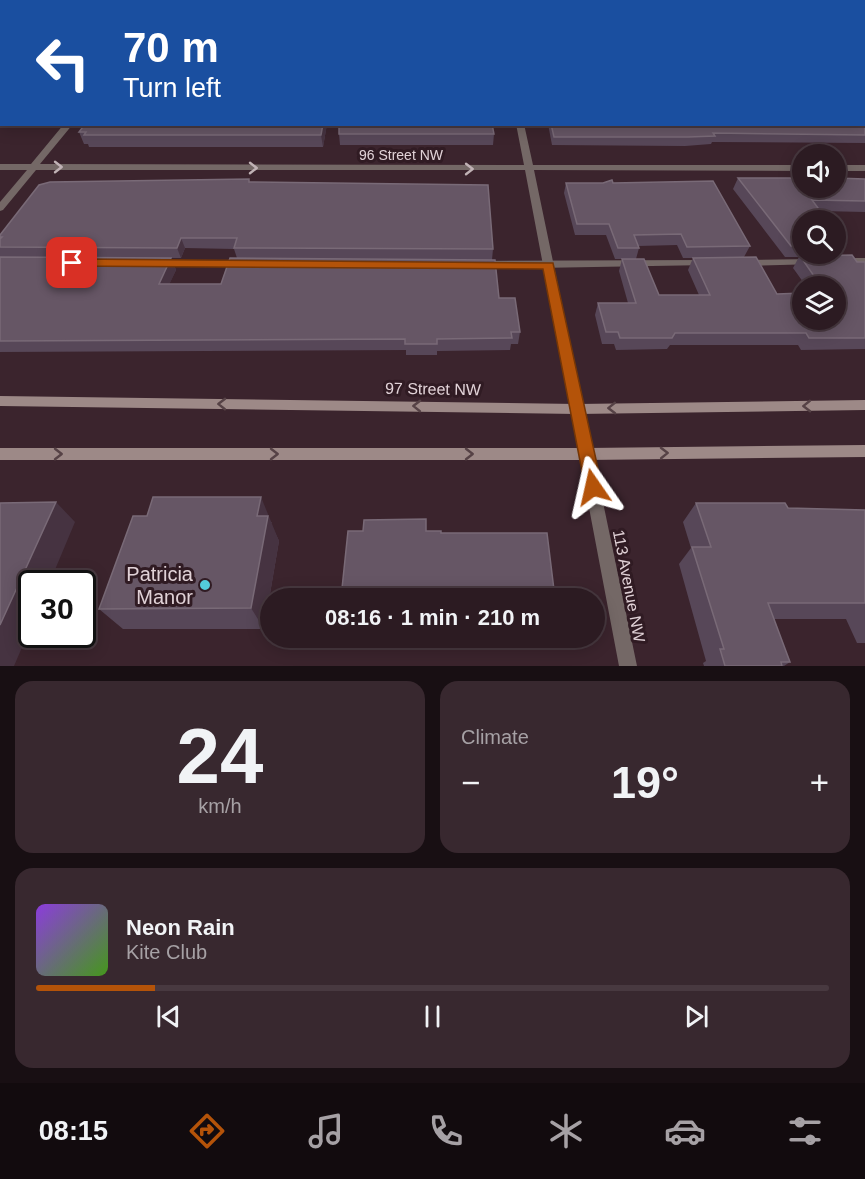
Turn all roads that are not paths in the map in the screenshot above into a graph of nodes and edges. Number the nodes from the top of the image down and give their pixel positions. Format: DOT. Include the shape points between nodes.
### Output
graph roads {
  1 [pos="67,126"];
  2 [pos="520,126"];
  3 [pos="0,167"];
  4 [pos="34,167"];
  5 [pos="792,168"];
  6 [pos="846,168"];
  7 [pos="865,168"];
  8 [pos="529,170"];
  9 [pos="0,208"];
  10 [pos="865,261"];
  11 [pos="713,263"];
  12 [pos="736,263"];
  13 [pos="143,264"];
  14 [pos="250,264"];
  15 [pos="465,265"];
  16 [pos="549,266"];
  17 [pos="0,400"];
  18 [pos="865,405"];
  19 [pos="578,409"];
  20 [pos="865,451"];
  21 [pos="0,454"];
  22 [pos="587,454"];
  23 [pos="628,666"];
  1 -- 4 [label="street"];
  2 -- 8 [label="street, 113 Avenue NW"];
  3 -- 4 [label="street, 96 Street NW"];
  4 -- 8 [label="street, 96 Street NW, one-way"];
  4 -- 9 [label="street"];
  5 -- 8 [label="street, 96 Street NW"];
  6 -- 7 [label="street"];
  8 -- 16 [label="street, 113 Avenue NW"];
  10 -- 12 [label="street"];
  11 -- 16 [label="street"];
  13 -- 14 [label="street"];
  15 -- 16 [label="street"];
  16 -- 19 [label="street, 113 Avenue NW"];
  19 -- 17 [label="main road, 97 Street NW, one-way"];
  18 -- 19 [label="main road, 97 Street NW, one-way"];
  19 -- 22 [label="street, 113 Avenue NW"];
  22 -- 20 [label="main road, one-way"];
  21 -- 22 [label="main road, one-way"];
  22 -- 23 [label="street, 113 Avenue NW"];
}
